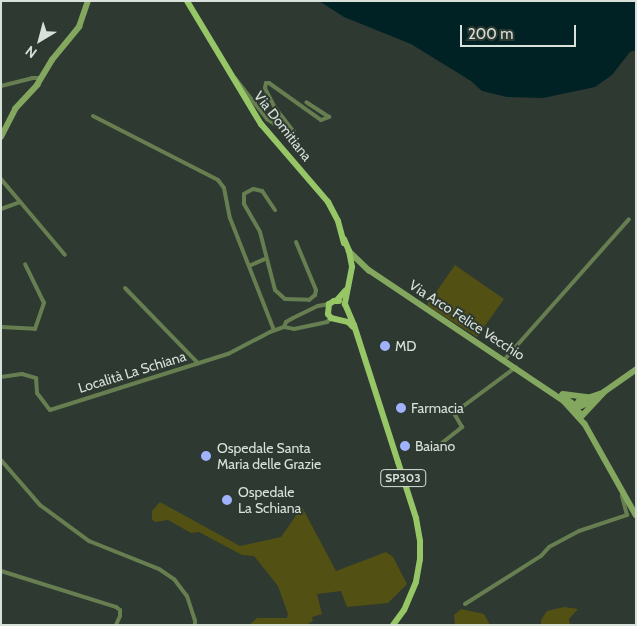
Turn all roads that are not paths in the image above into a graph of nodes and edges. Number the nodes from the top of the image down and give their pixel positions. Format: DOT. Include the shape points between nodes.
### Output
graph roads {
  1 [pos="88,1"];
  2 [pos="187,1"];
  3 [pos="231,76"];
  4 [pos="40,78"];
  5 [pos="1,86"];
  6 [pos="306,102"];
  7 [pos="93,116"];
  8 [pos="1,137"];
  9 [pos="1,180"];
  10 [pos="20,202"];
  11 [pos="1,209"];
  12 [pos="275,210"];
  13 [pos="629,219"];
  14 [pos="344,239"];
  15 [pos="296,242"];
  16 [pos="65,255"];
  17 [pos="265,259"];
  18 [pos="25,264"];
  19 [pos="351,264"];
  20 [pos="249,266"];
  21 [pos="369,270"];
  22 [pos="125,288"];
  23 [pos="337,300"];
  24 [pos="329,304"];
  25 [pos="346,305"];
  26 [pos="331,318"];
  27 [pos="341,319"];
  28 [pos="1,327"];
  29 [pos="284,327"];
  30 [pos="274,330"];
  31 [pos="355,330"];
  32 [pos="504,360"];
  33 [pos="198,363"];
  34 [pos="516,368"];
  35 [pos="636,370"];
  36 [pos="1,377"];
  37 [pos="552,391"];
  38 [pos="604,392"];
  39 [pos="559,393"];
  40 [pos="589,402"];
  41 [pos="576,409"];
  42 [pos="582,416"];
  43 [pos="584,424"];
  44 [pos="438,446"];
  45 [pos="1,460"];
  46 [pos="623,492"];
  47 [pos="636,515"];
  48 [pos="1,571"];
  49 [pos="465,604"];
  50 [pos="116,625"];
  51 [pos="195,625"];
  52 [pos="393,625"];
  1 -- 4 [label="street" via="82,22"];
  2 -- 3 [label="main road, Via Domitiana"];
  3 -- 6 [label="street" via="239,80 267,119 292,135 294,132 275,108 265,88 266,83 321,120 329,116"];
  3 -- 14 [label="main road, Via Domitiana" via="261,124 328,202"];
  4 -- 5 [label="street"];
  4 -- 8 [label="street" via="15,109"];
  7 -- 20 [label="street" via="218,180 224,188 230,218"];
  9 -- 10 [label="street"];
  10 -- 11 [label="street"];
  10 -- 16 [label="street"];
  12 -- 17 [label="street" via="262,191 253,189 244,194 244,204 260,232"];
  13 -- 32 [label="street"];
  14 -- 19 [label="main road, Via Domitiana"];
  14 -- 19 [label="main road, Via Domitiana"];
  15 -- 17 [label="street" via="316,290 312,298 285,299 278,295"];
  17 -- 20 [label="street"];
  18 -- 28 [label="street" via="44,303 35,329"];
  19 -- 21 [label="street, Via Arco Felice Vecchio"];
  19 -- 21 [label="street"];
  19 -- 23 [label="main road, Via Domitiana" via="346,290"];
  19 -- 25 [label="main road, Via Domitiana"];
  20 -- 30 [label="street"];
  21 -- 32 [label="street, Via Arco Felice Vecchio"];
  22 -- 33 [label="street"];
  23 -- 24 [label="main road"];
  23 -- 25 [label="main road"];
  24 -- 26 [label="main road" via="327,309"];
  24 -- 29 [label="street, Località La Schiana" via="293,318"];
  25 -- 27 [label="main road"];
  25 -- 31 [label="main road"];
  26 -- 27 [label="main road"];
  26 -- 29 [label="street, Località La Schiana" via="327,322"];
  27 -- 31 [label="main road"];
  29 -- 30 [label="street, Località La Schiana"];
  30 -- 33 [label="street, Località La Schiana" via="232,352"];
  31 -- 52 [label="main road, SP303" via="416,518 420,541 416,582"];
  32 -- 34 [label="street, Via Arco Felice Vecchio"];
  33 -- 36 [label="street, Località La Schiana" via="50,410 38,393 36,378 22,374"];
  34 -- 37 [label="street, Via Arco Felice Vecchio"];
  34 -- 44 [label="street" via="454,412 462,426"];
  35 -- 38 [label="street"];
  37 -- 39 [label="street"];
  37 -- 41 [label="street"];
  38 -- 40 [label="street"];
  38 -- 40 [label="street"];
  39 -- 40 [label="street"];
  39 -- 41 [label="street"];
  40 -- 41 [label="street"];
  40 -- 42 [label="street"];
  41 -- 42 [label="street"];
  41 -- 43 [label="street"];
  42 -- 43 [label="street"];
  43 -- 46 [label="street"];
  45 -- 51 [label="street" via="40,506 89,541 159,568 174,579 187,596"];
  46 -- 47 [label="street"];
  46 -- 49 [label="street" via="627,515 579,531 548,547 541,556"];
  48 -- 50 [label="street" via="116,607 120,616"];
}
